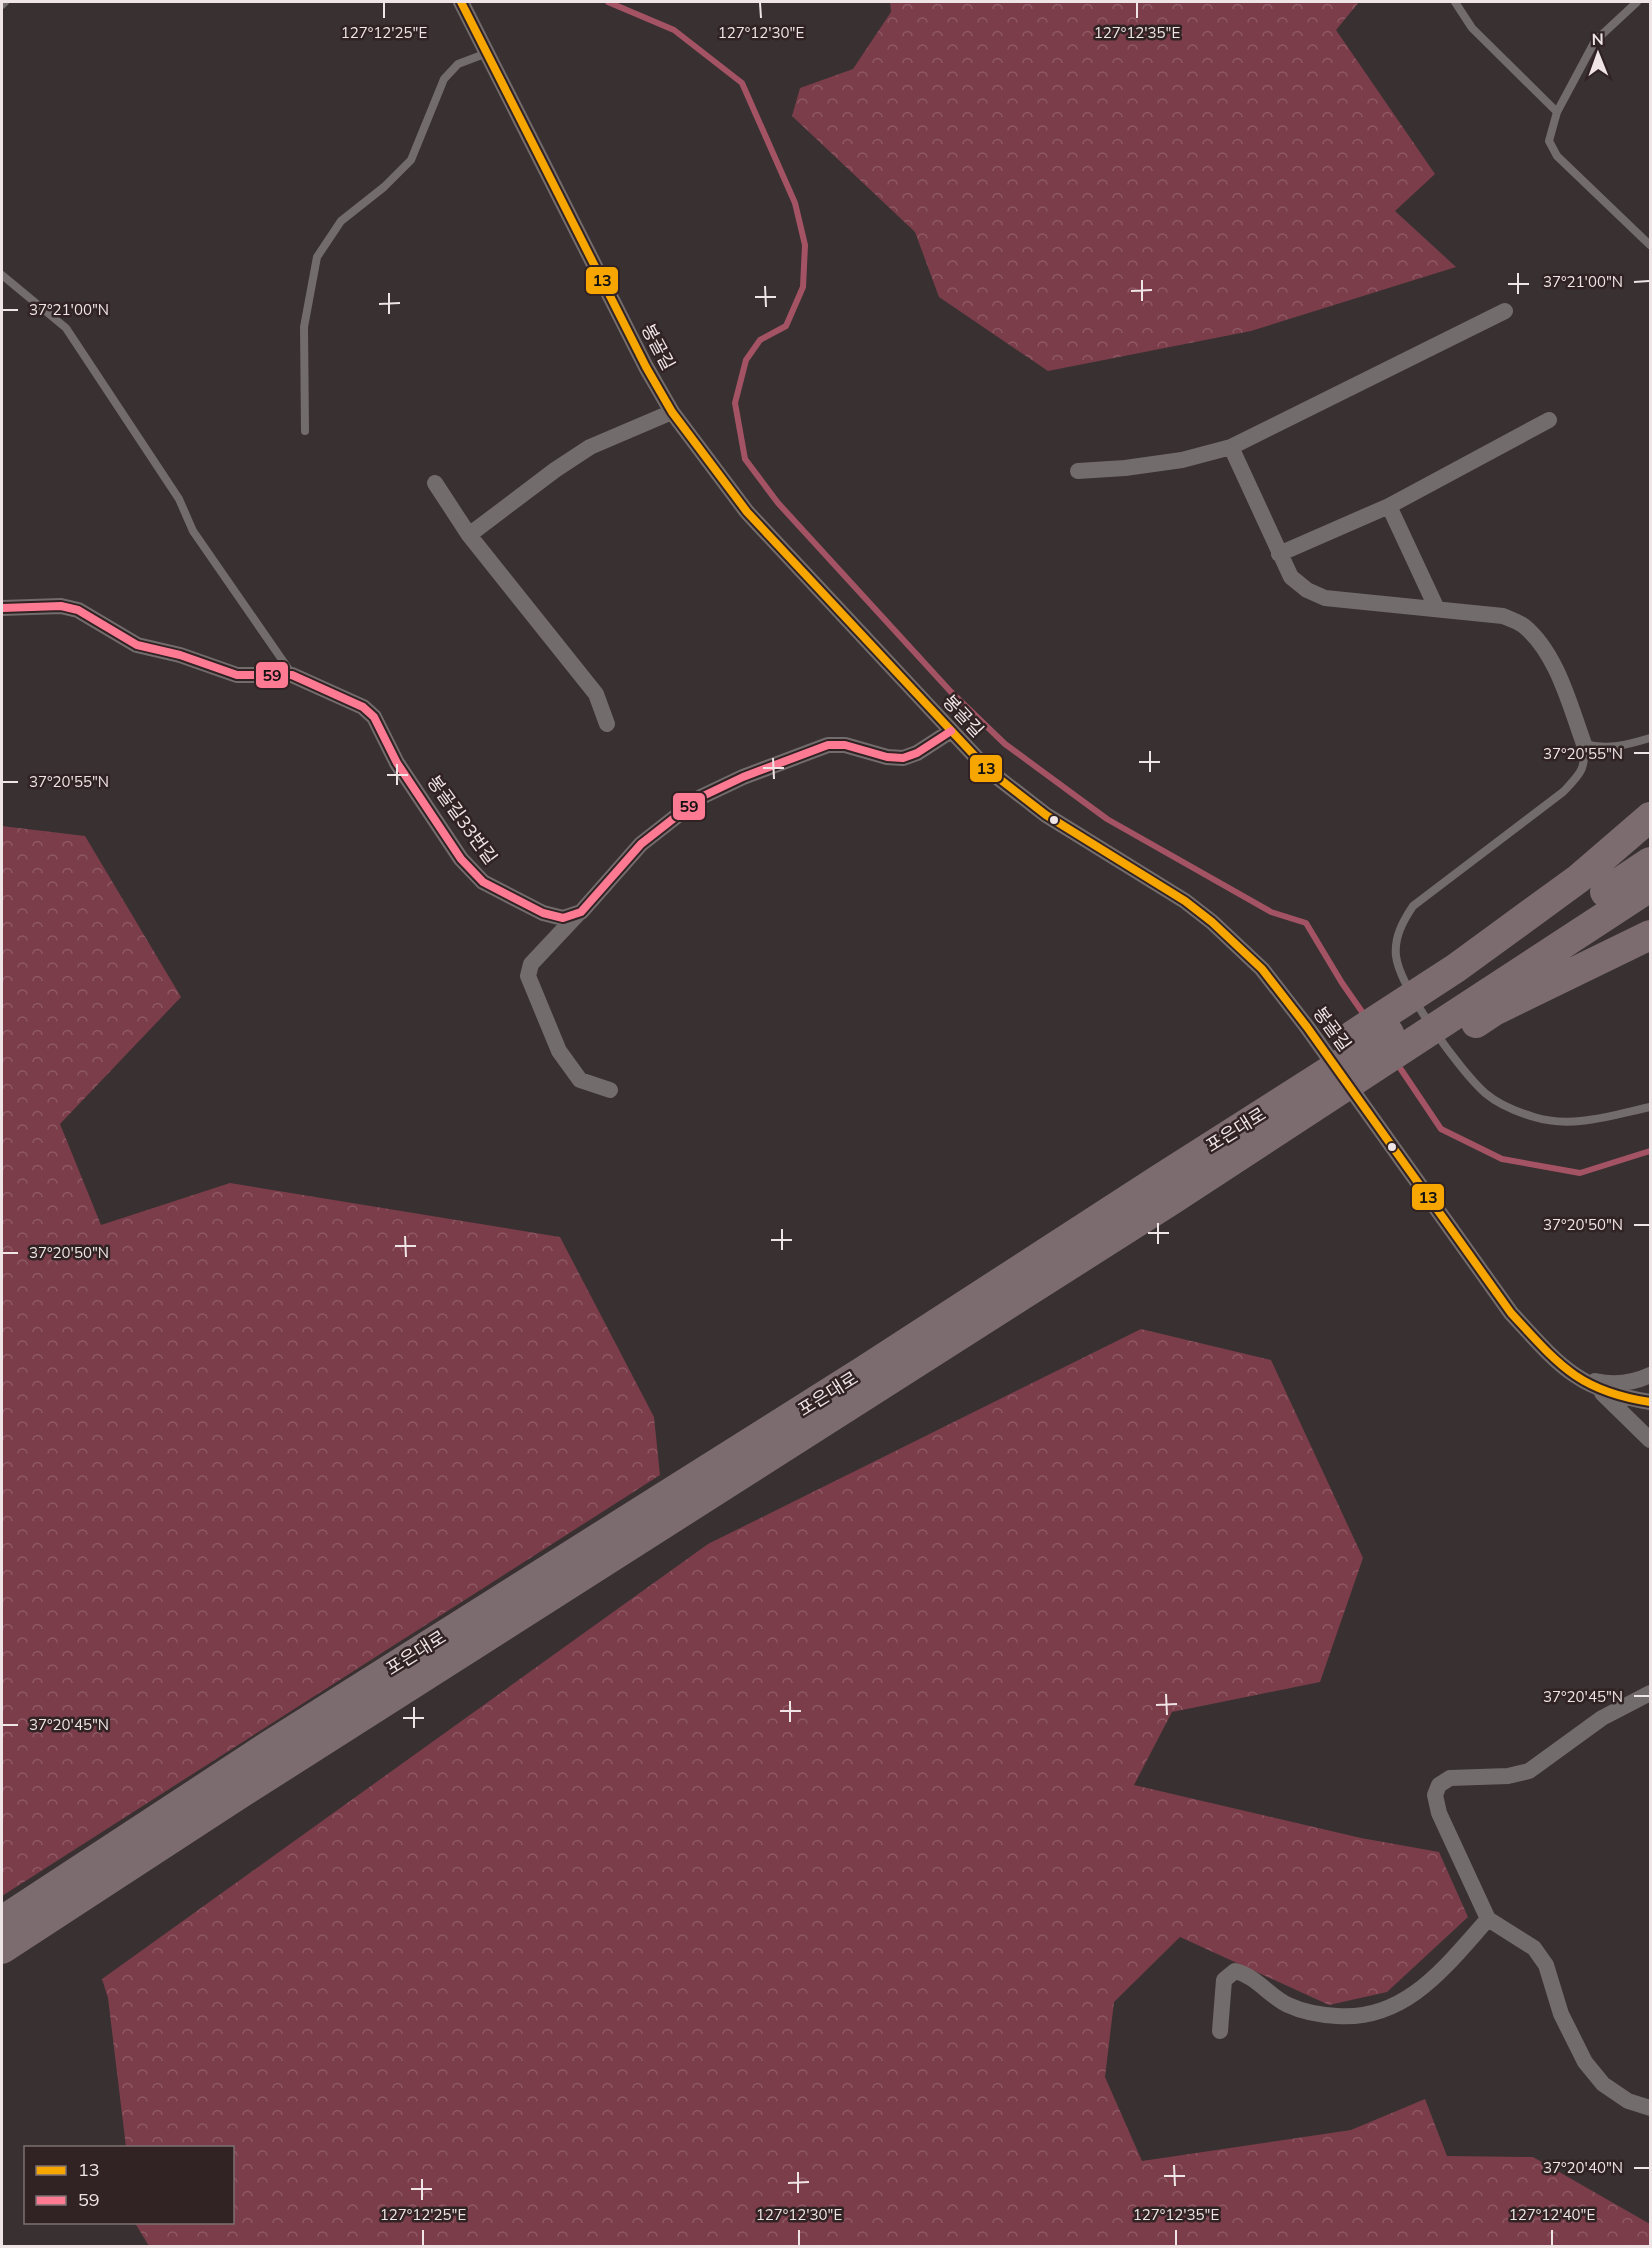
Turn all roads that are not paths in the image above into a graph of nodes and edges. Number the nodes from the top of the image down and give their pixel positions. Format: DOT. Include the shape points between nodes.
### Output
graph roads {
  1 [pos="5,2"];
  2 [pos="461,2"];
  3 [pos="1455,2"];
  4 [pos="1637,2"];
  5 [pos="2,5"];
  6 [pos="487,53"];
  7 [pos="1557,112"];
  8 [pos="1650,245"];
  9 [pos="2,275"];
  10 [pos="1505,312"];
  11 [pos="672,412"];
  12 [pos="1549,420"];
  13 [pos="305,430"];
  14 [pos="1232,447"];
  15 [pos="1078,471"];
  16 [pos="435,483"];
  17 [pos="1389,506"];
  18 [pos="469,535"];
  19 [pos="1279,554"];
  20 [pos="2,608"];
  21 [pos="1437,609"];
  22 [pos="292,675"];
  23 [pos="607,724"];
  24 [pos="951,731"];
  25 [pos="1650,738"];
  26 [pos="1584,744"];
  27 [pos="1650,817"];
  28 [pos="1650,862"];
  29 [pos="1650,887"];
  30 [pos="581,912"];
  31 [pos="1650,935"];
  32 [pos="1475,990"];
  33 [pos="610,1090"];
  34 [pos="1650,1107"];
  35 [pos="1166,1190"];
  36 [pos="1650,1375"];
  37 [pos="1579,1378"];
  38 [pos="1597,1389"];
  39 [pos="1650,1402"];
  40 [pos="1650,1440"];
  41 [pos="1650,1693"];
  42 [pos="1488,1919"];
  43 [pos="2,1921"];
  44 [pos="2,1949"];
  45 [pos="1220,2031"];
  46 [pos="1650,2108"];
  1 -- 5 [label="lane"];
  2 -- 6 [label="street, 봉골길"];
  3 -- 7 [label="lane" via="1472,28"];
  4 -- 7 [label="lane" via="1595,41"];
  6 -- 11 [label="street, 봉골길"];
  6 -- 13 [label="lane" via="458,64 444,79 411,160 384,188 341,221 317,257 304,327"];
  7 -- 8 [label="lane" via="1550,141 1557,156"];
  9 -- 22 [label="lane" via="66,328 179,499 193,531"];
  10 -- 14 [label="street"];
  11 -- 18 [label="street" via="590,447"];
  11 -- 24 [label="street, 봉골길" via="747,513"];
  12 -- 17 [label="street"];
  14 -- 15 [label="street" via="1182,460"];
  14 -- 19 [label="street"];
  16 -- 18 [label="street"];
  17 -- 19 [label="street"];
  17 -- 21 [label="street"];
  18 -- 23 [label="street" via="596,694"];
  19 -- 21 [label="street" via="1291,577 1306,590 1325,598"];
  20 -- 22 [label="street, 봉골길33번길" via="61,606 78,610 137,645 237,675"];
  21 -- 26 [label="street" via="1503,616 1523,625 1553,662"];
  22 -- 30 [label="street, 봉골길33번길" via="363,707 374,717 397,763 461,859 483,882 543,913 563,918"];
  24 -- 30 [label="street" via="903,758 828,745 701,797 641,844"];
  24 -- 37 [label="street, 봉골길" via="1017,794 1185,901 1262,969 1511,1313 1549,1354"];
  25 -- 26 [label="lane" via="1624,746 1601,748"];
  26 -- 34 [label="lane" via="1586,763 1563,792 1413,906 1398,935 1396,956 1404,982 1467,1075 1508,1107 1534,1118 1565,1123"];
  27 -- 32 [label="highway" via="1578,879"];
  28 -- 32 [label="highway"];
  29 -- 32 [label="highway"];
  30 -- 33 [label="street" via="531,964 528,976 559,1051 580,1080"];
  31 -- 32 [label="highway"];
  32 -- 35 [label="highway" via="1173,1154"];
  32 -- 35 [label="highway" via="1202,1199"];
  35 -- 43 [label="highway, 포은대로" via="865,1370 270,1745"];
  35 -- 44 [label="highway, 포은대로"];
  36 -- 37 [label="street" via="1622,1383"];
  37 -- 38 [label="street, 봉골길"];
  38 -- 39 [label="street, 봉골길"];
  38 -- 40 [label="street"];
  41 -- 42 [label="street" via="1602,1718 1529,1771 1508,1776 1450,1778 1439,1785 1438,1813"];
  42 -- 45 [label="street" via="1441,1972 1407,1999 1381,2012 1354,2018 1321,2015 1288,2005 1246,1974 1235,1971 1224,1980"];
  42 -- 46 [label="street" via="1534,1948 1546,1965 1561,2014 1585,2062 1604,2084 1628,2101"];
}
